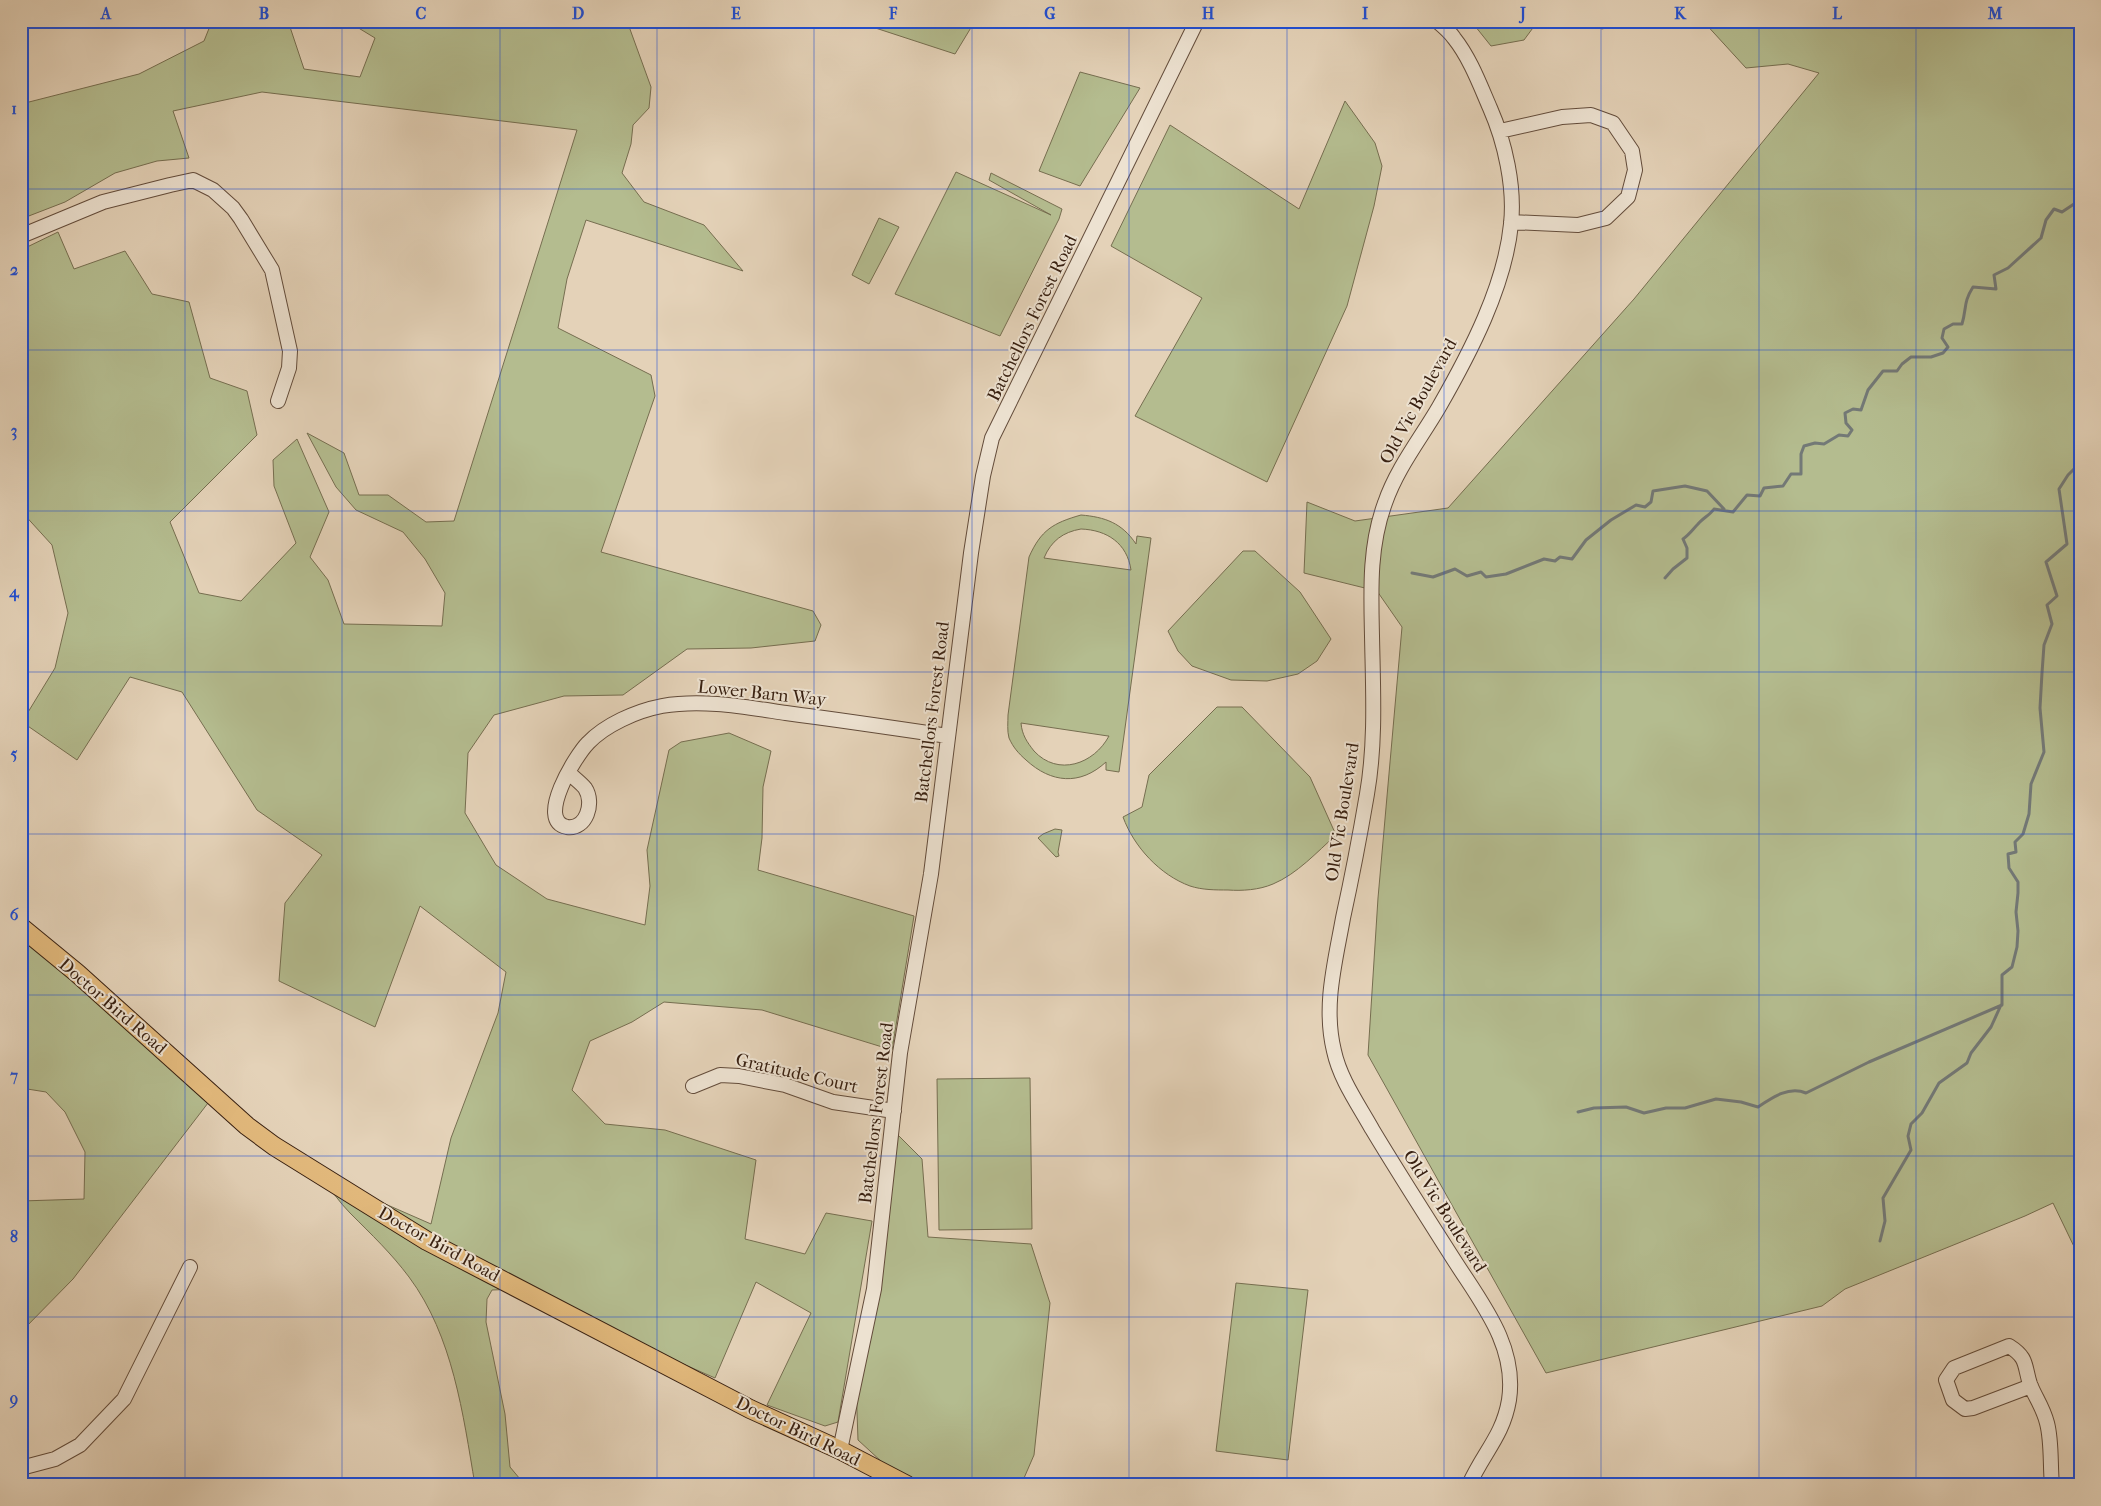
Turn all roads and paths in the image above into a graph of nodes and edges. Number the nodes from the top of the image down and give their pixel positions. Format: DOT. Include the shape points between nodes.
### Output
graph roads {
  1 [pos="1198,21"];
  2 [pos="1437,21"];
  3 [pos="1500,130"];
  4 [pos="1511,222"];
  5 [pos="21,236"];
  6 [pos="278,401"];
  7 [pos="948,736"];
  8 [pos="569,773"];
  9 [pos="21,927"];
  10 [pos="693,1086"];
  11 [pos="894,1111"];
  12 [pos="190,1267"];
  13 [pos="2031,1386"];
  14 [pos="840,1450"];
  15 [pos="21,1468"];
  16 [pos="1468,1483"];
  17 [pos="907,1485"];
  18 [pos="2052,1485"];
  1 -- 7 [label="street, Batchellors Forest Road" via="992,438 971,553"];
  2 -- 3 [label="street, Old Vic Boulevard" via="1454,37 1474,70"];
  3 -- 4 [label="street, Old Vic Boulevard" via="1509,176"];
  3 -- 4 [label="street" via="1562,117 1591,116 1613,123 1632,151 1635,170 1628,197 1606,218 1578,225"];
  4 -- 16 [label="street, Old Vic Boulevard" via="1503,267 1482,324 1385,503 1372,553 1374,728 1368,789 1336,955 1328,1020 1334,1053 1348,1087 1492,1319 1505,1349 1510,1381 1504,1417 1498,1436"];
  5 -- 6 [label="street" via="103,202 170,185 193,180 213,190 242,219 272,270 290,351 289,368"];
  7 -- 8 [label="street, Lower Barn Way" via="734,706 661,706 602,731 587,744"];
  7 -- 11 [label="street, Batchellors Forest Road" via="932,874 900,1053"];
  9 -- 14 [label="main road, Doctor Bird Road" via="247,1126 281,1151 427,1241 750,1409"];
  10 -- 11 [label="street, Gratitude Court" via="720,1075 739,1076 785,1086 833,1102"];
  11 -- 14 [label="street, Batchellors Forest Road" via="874,1289"];
  12 -- 15 [label="street" via="124,1399 80,1445 55,1459"];
  13 -- 13 [label="street" via="2025,1360 2009,1346 1954,1368 1946,1380 1953,1400 1965,1409"];
  13 -- 18 [label="street" via="2048,1425"];
  14 -- 17 [label="main road, Doctor Bird Road"];
}
